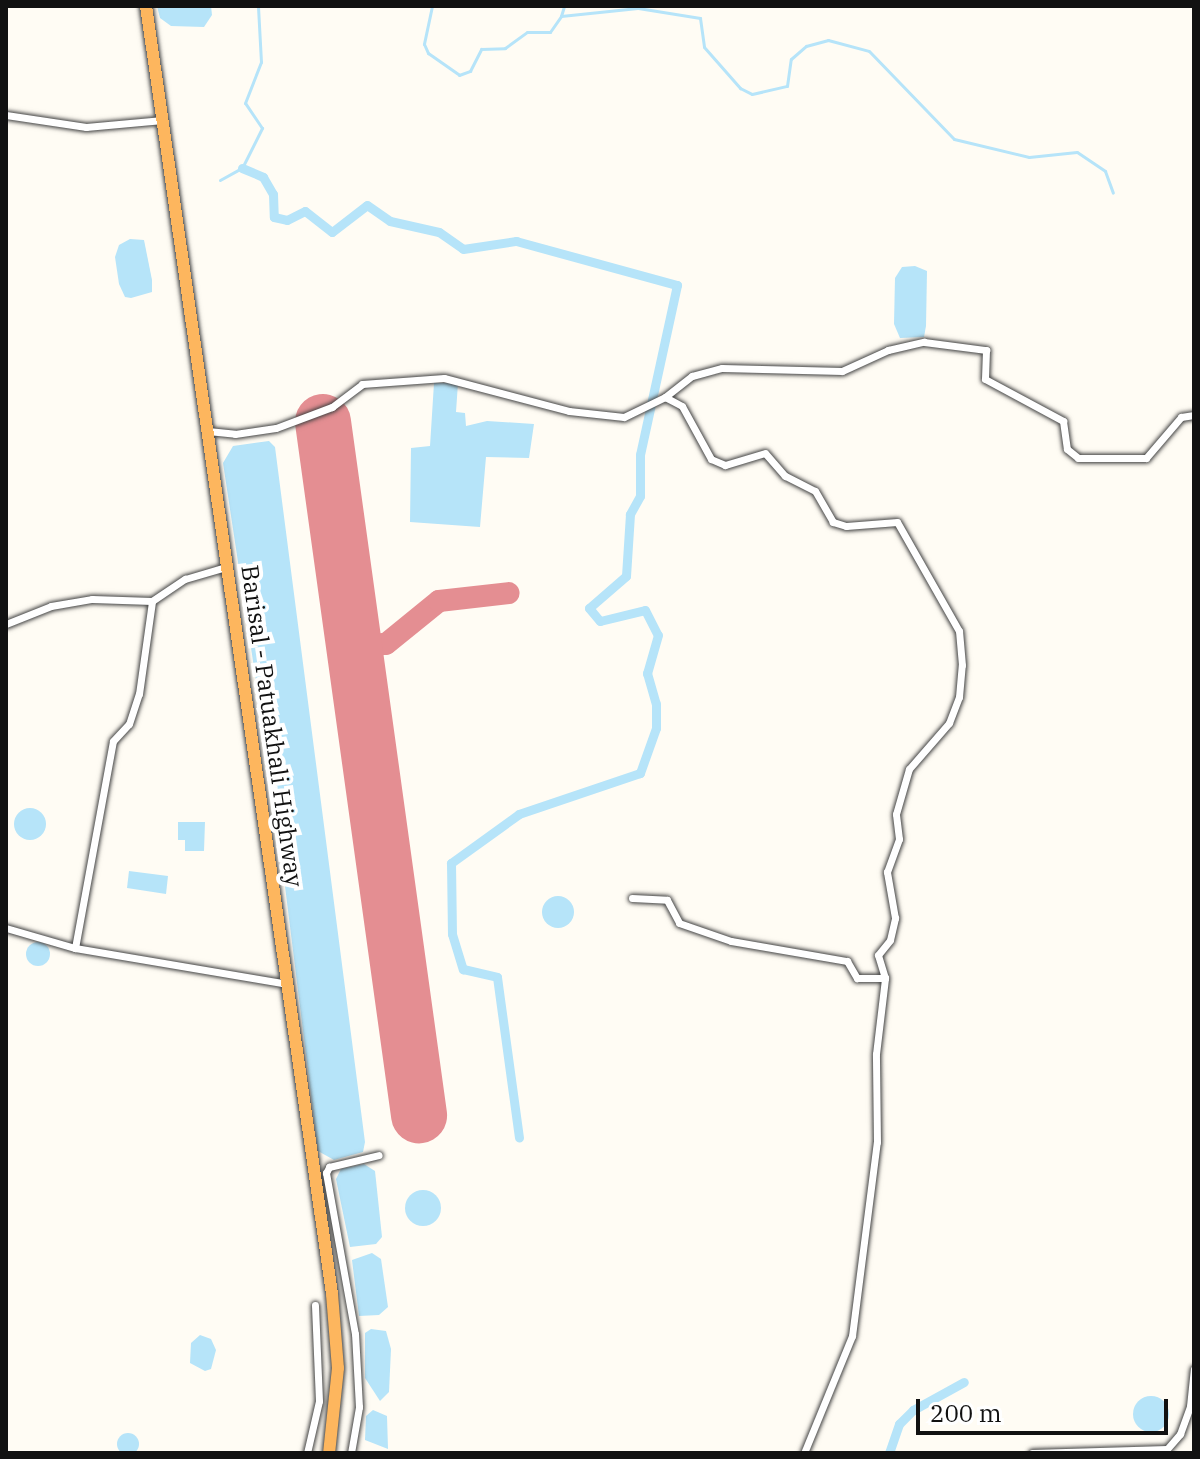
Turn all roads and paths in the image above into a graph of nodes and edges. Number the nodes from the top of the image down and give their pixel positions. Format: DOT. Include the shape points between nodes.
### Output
graph roads {
  1 [pos="146,6"];
  2 [pos="6,115"];
  3 [pos="163,120"];
  4 [pos="665,397"];
  5 [pos="1194,415"];
  6 [pos="208,431"];
  7 [pos="226,567"];
  8 [pos="152,601"];
  9 [pos="6,624"];
  10 [pos="632,898"];
  11 [pos="6,928"];
  12 [pos="75,948"];
  13 [pos="885,978"];
  14 [pos="288,984"];
  15 [pos="379,1155"];
  16 [pos="315,1305"];
  17 [pos="1194,1369"];
  18 [pos="307,1453"];
  19 [pos="329,1453"];
  20 [pos="351,1453"];
  21 [pos="804,1453"];
  22 [pos="1032,1453"];
  1 -- 3 [label="highway, Barisal - Patuakhali Highway"];
  2 -- 3 [label="street" via="86,127"];
  3 -- 6 [label="highway, Barisal - Patuakhali Highway"];
  4 -- 5 [label="street" via="692,376 722,368 842,371 888,350 924,342 986,350 985,379 1063,421 1067,449 1078,458 1146,458 1181,417"];
  4 -- 6 [label="street" via="624,417 569,411 482,386 431,379 362,384 332,407 276,428 235,434"];
  4 -- 13 [label="street" via="682,406 711,459 725,465 765,453 785,476 815,491 833,522 897,522 959,631 959,697 949,723 909,769 896,814 899,839 887,872 895,918 890,940 878,955"];
  6 -- 7 [label="highway, Barisal - Patuakhali Highway"];
  7 -- 8 [label="street" via="185,579"];
  7 -- 14 [label="highway, Barisal - Patuakhali Highway"];
  8 -- 9 [label="street" via="92,599 51,606"];
  8 -- 12 [label="street" via="139,694 129,724 113,741"];
  10 -- 13 [label="street" via="667,900 679,923 731,941 847,961 857,978"];
  11 -- 12 [label="street"];
  12 -- 14 [label="street"];
  13 -- 21 [label="street" via="876,1054 877,1142 852,1336"];
  14 -- 19 [label="highway, Barisal - Patuakhali Highway" via="338,1352"];
  15 -- 20 [label="street" via="329,1167 326,1173 355,1334 359,1407"];
  16 -- 18 [label="street" via="319,1401"];
  17 -- 22 [label="street" via="1190,1406 1180,1434 1167,1449"];
}
